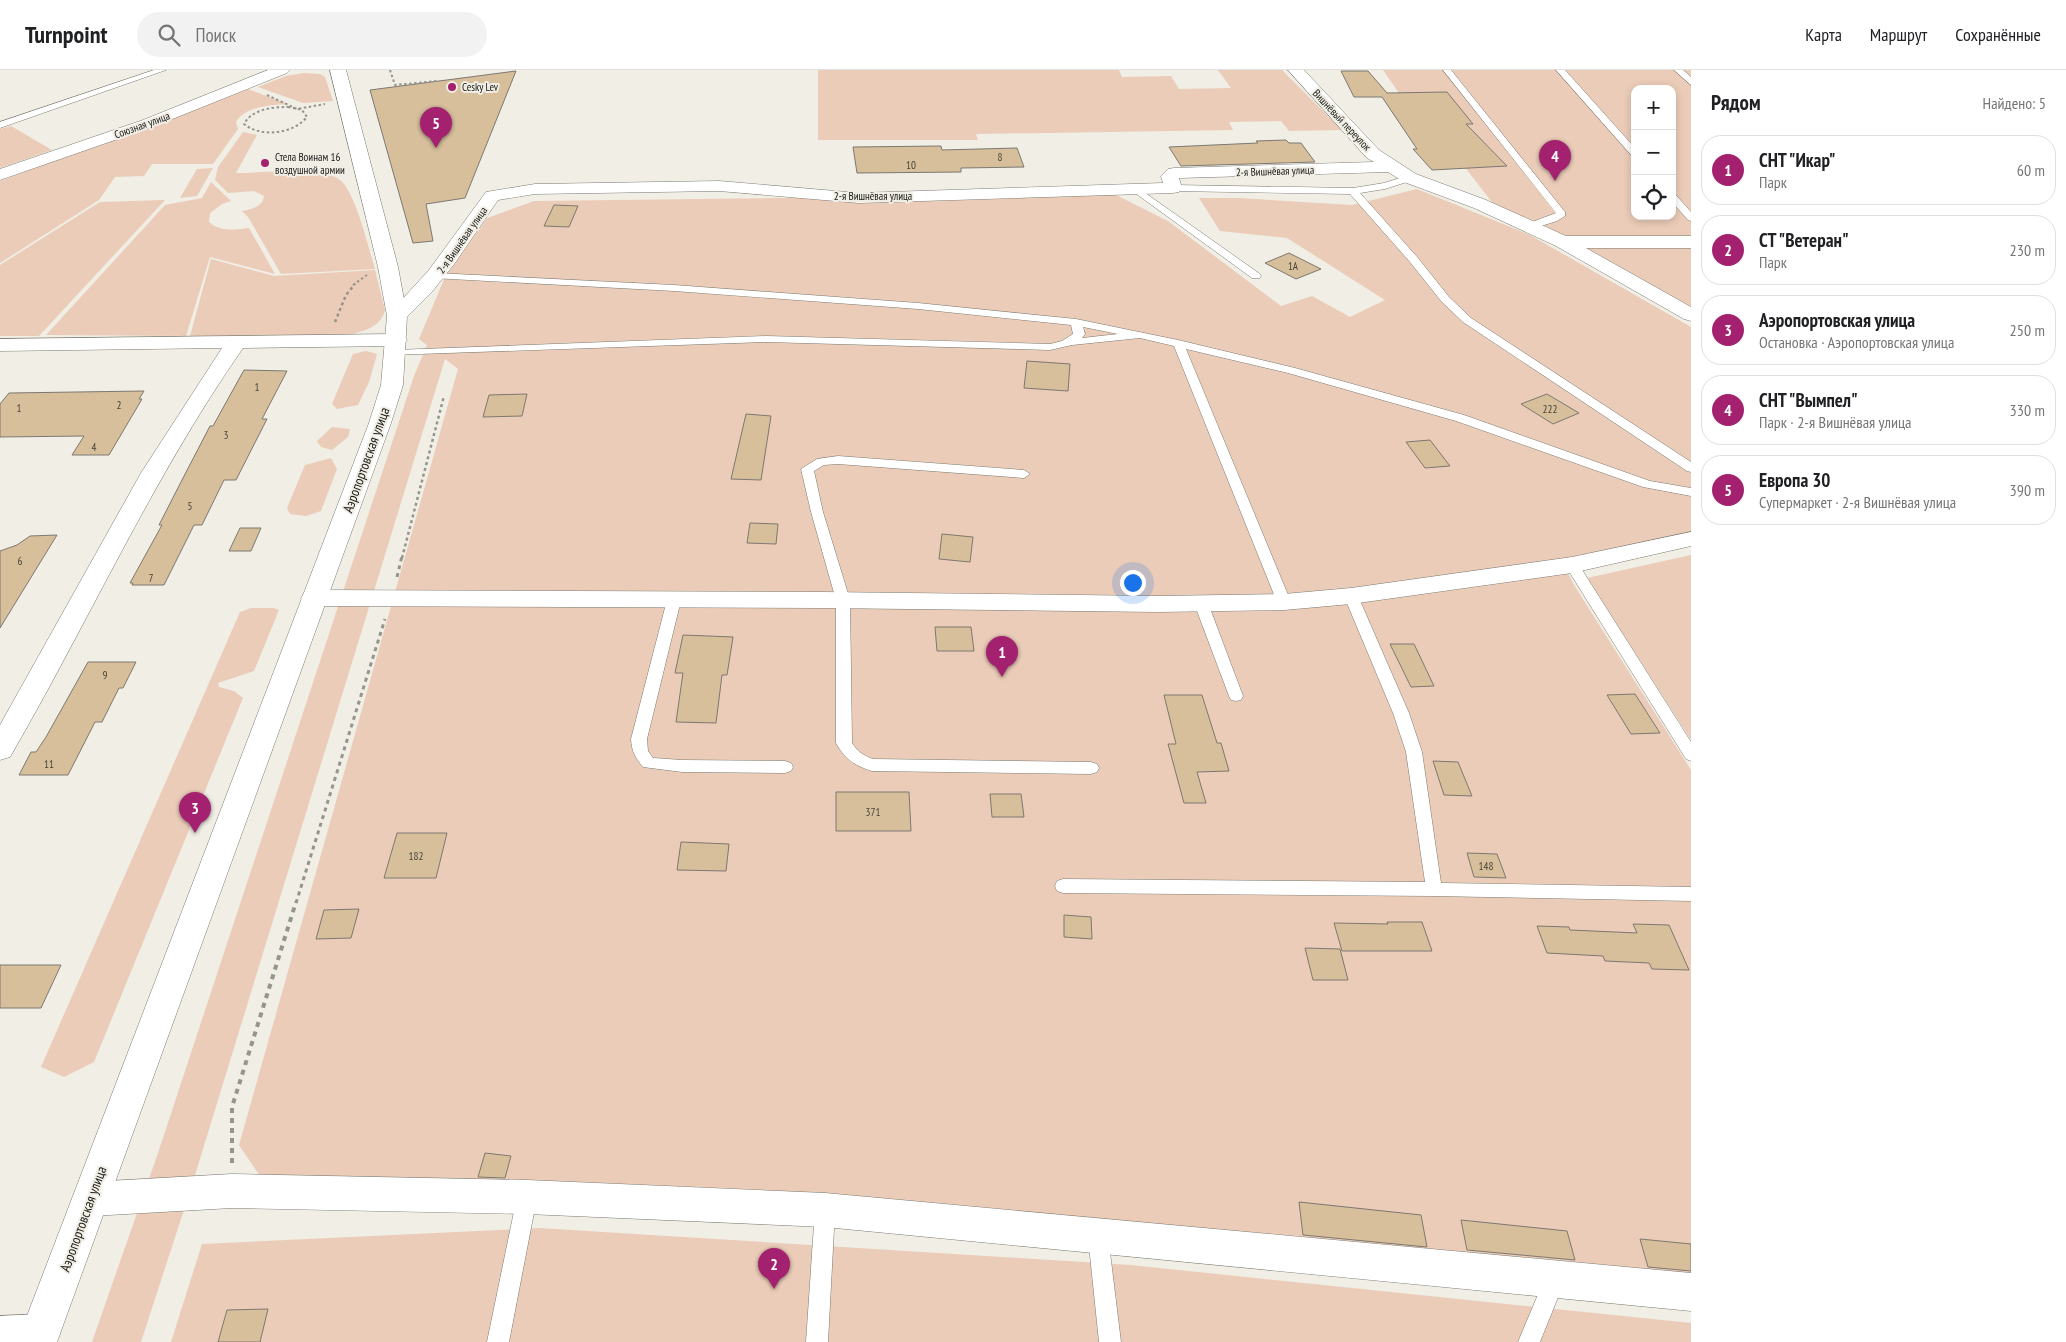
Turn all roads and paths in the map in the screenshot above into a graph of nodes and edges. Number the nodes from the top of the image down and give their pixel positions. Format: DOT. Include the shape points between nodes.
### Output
graph roads {
  1 [pos="162,70"];
  2 [pos="282,70"];
  3 [pos="338,70"];
  4 [pos="390,70"];
  5 [pos="1296,70"];
  6 [pos="1447,70"];
  7 [pos="1560,70"];
  8 [pos="1678,70"];
  9 [pos="437,81"];
  10 [pos="1691,82"];
  11 [pos="241,87"];
  12 [pos="346,101"];
  13 [pos="297,109"];
  14 [pos="0,125"];
  15 [pos="1631,150"];
  16 [pos="1391,167"];
  17 [pos="0,175"];
  18 [pos="1410,178"];
  19 [pos="1134,188"];
  20 [pos="1173,188"];
  21 [pos="1353,192"];
  22 [pos="1676,201"];
  23 [pos="1691,218"];
  24 [pos="1528,227"];
  25 [pos="1563,242"];
  26 [pos="1691,242"];
  27 [pos="388,267"];
  28 [pos="436,276"];
  29 [pos="1256,276"];
  30 [pos="1691,315"];
  31 [pos="1076,322"];
  32 [pos="1140,335"];
  33 [pos="396,336"];
  34 [pos="238,341"];
  35 [pos="328,341"];
  36 [pos="1073,342"];
  37 [pos="1178,343"];
  38 [pos="4,349"];
  39 [pos="444,396"];
  40 [pos="1691,468"];
  41 [pos="1024,474"];
  42 [pos="1691,492"];
  43 [pos="1691,539"];
  44 [pos="1572,565"];
  45 [pos="1351,596"];
  46 [pos="314,598"];
  47 [pos="391,598"];
  48 [pos="674,600"];
  49 [pos="843,600"];
  50 [pos="1284,602"];
  51 [pos="1201,603"];
  52 [pos="1236,696"];
  53 [pos="0,750"];
  54 [pos="1691,755"];
  55 [pos="785,767"];
  56 [pos="1091,768"];
  57 [pos="1063,886"];
  58 [pos="1434,889"];
  59 [pos="1691,894"];
  60 [pos="232,1191"];
  61 [pos="527,1197"];
  62 [pos="91,1199"];
  63 [pos="825,1210"];
  64 [pos="1098,1236"];
  65 [pos="1554,1280"];
  66 [pos="1691,1292"];
  67 [pos="0,1336"];
  68 [pos="38,1338"];
  69 [pos="498,1342"];
  70 [pos="817,1342"];
  71 [pos="1110,1342"];
  72 [pos="1529,1342"];
  1 -- 14 [label="lane"];
  2 -- 11 [label="street, Союзная улица"];
  3 -- 12 [label="street, Аэропортовская улица"];
  4 -- 9 [label="path" via="395,85"];
  5 -- 16 [label="street, Вишнёвый переулок" via="1373,154"];
  6 -- 24 [label="lane" via="1562,214"];
  7 -- 15 [label="lane"];
  8 -- 10 [label="lane"];
  11 -- 13 [label="path"];
  11 -- 17 [label="street, Союзная улица" via="150,123"];
  12 -- 13 [label="path"];
  12 -- 27 [label="street, Аэропортовская улица"];
  13 -- 13 [label="path" via="307,117 293,128 266,132 250,130 244,124 247,118 258,112 274,108"];
  16 -- 18 [label="street, Вишнёвый переулок"];
  16 -- 20 [label="street, 2-я Вишнёвая улица" via="1174,173 1170,176"];
  18 -- 21 [label="lane"];
  18 -- 24 [label="street, Вишнёвый переулок" via="1480,204"];
  19 -- 20 [label="street, 2-я Вишнёвая улица"];
  19 -- 28 [label="street, 2-я Вишнёвая улица" via="859,198 719,186 535,189 492,196"];
  19 -- 29 [label="lane"];
  20 -- 21 [label="lane"];
  21 -- 40 [label="lane" via="1444,299 1467,320"];
  22 -- 23 [label="lane"];
  24 -- 25 [label="street, Вишнёвый переулок"];
  25 -- 26 [label="street"];
  25 -- 30 [label="street, Вишнёвый переулок"];
  27 -- 33 [label="street, Аэропортовская улица"];
  27 -- 35 [label="path" via="355,281 346,294"];
  28 -- 31 [label="lane" via="918,306"];
  28 -- 33 [label="street, 2-я Вишнёвая улица"];
  31 -- 32 [label="lane"];
  31 -- 36 [label="lane" via="1079,334"];
  32 -- 36 [label="lane"];
  32 -- 37 [label="lane"];
  33 -- 35 [label="street"];
  33 -- 36 [label="lane" via="766,339 1024,347 1063,346"];
  33 -- 46 [label="street, Аэропортовская улица" via="392,385"];
  34 -- 35 [label="street"];
  34 -- 38 [label="street"];
  34 -- 53 [label="street" via="153,473"];
  37 -- 42 [label="lane" via="1291,370 1450,415 1647,484"];
  37 -- 50 [label="lane"];
  39 -- 47 [label="path"];
  41 -- 49 [label="lane" via="838,460 821,462 807,469"];
  43 -- 44 [label="street"];
  44 -- 45 [label="street"];
  44 -- 54 [label="lane"];
  45 -- 50 [label="street"];
  45 -- 58 [label="lane" via="1401,712 1414,752"];
  46 -- 47 [label="street"];
  46 -- 62 [label="street, Аэропортовская улица"];
  47 -- 48 [label="street"];
  47 -- 60 [label="path" via="232,1106"];
  48 -- 49 [label="street"];
  48 -- 55 [label="lane" via="639,739 640,753 649,763 666,765"];
  49 -- 51 [label="street"];
  49 -- 56 [label="lane" via="844,743 849,753 859,761 885,766"];
  50 -- 51 [label="street"];
  51 -- 52 [label="lane"];
  57 -- 58 [label="lane"];
  58 -- 59 [label="lane"];
  60 -- 61 [label="street"];
  60 -- 62 [label="street"];
  61 -- 63 [label="street"];
  61 -- 69 [label="lane"];
  62 -- 68 [label="street, Аэропортовская улица"];
  63 -- 64 [label="street"];
  63 -- 70 [label="lane"];
  64 -- 65 [label="street"];
  64 -- 71 [label="lane"];
  65 -- 66 [label="street"];
  65 -- 72 [label="lane"];
  67 -- 68 [label="street"];
}
